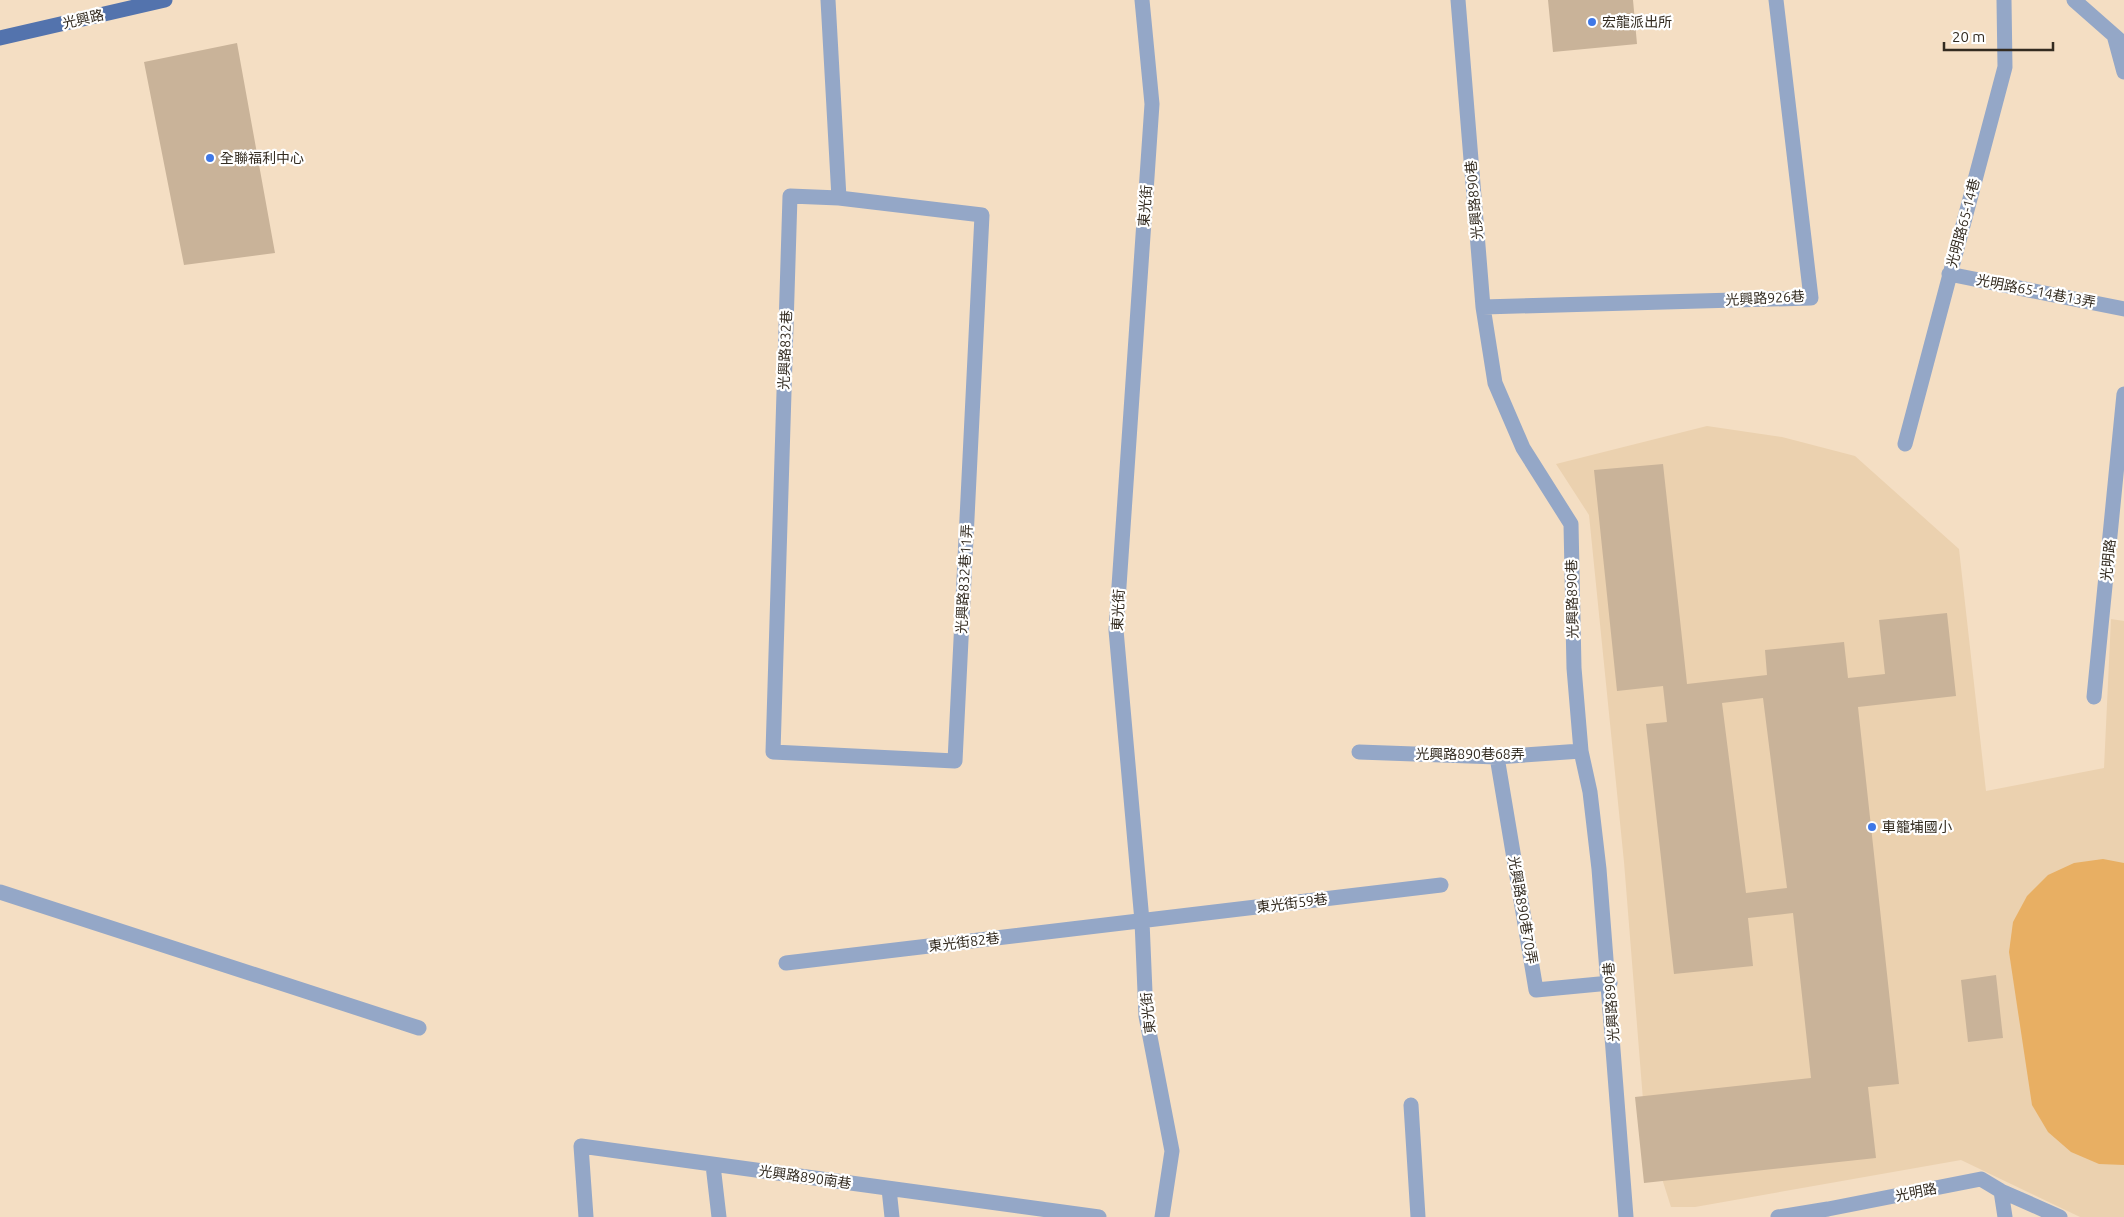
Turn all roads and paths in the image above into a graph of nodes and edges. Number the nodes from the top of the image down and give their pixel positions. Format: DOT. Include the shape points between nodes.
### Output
graph roads {
  1 [pos="165,0"];
  2 [pos="828,0"];
  3 [pos="1142,0"];
  4 [pos="1458,0"];
  5 [pos="1776,0"];
  6 [pos="2004,0"];
  7 [pos="2074,0"];
  8 [pos="0,38"];
  9 [pos="2119,39"];
  10 [pos="2124,72"];
  11 [pos="839,198"];
  12 [pos="1949,274"];
  13 [pos="1483,307"];
  14 [pos="2124,309"];
  15 [pos="2124,394"];
  16 [pos="1904,444"];
  17 [pos="2094,697"];
  18 [pos="1581,751"];
  19 [pos="773,752"];
  20 [pos="1358,752"];
  21 [pos="1497,756"];
  22 [pos="1441,885"];
  23 [pos="0,892"];
  24 [pos="1142,921"];
  25 [pos="786,963"];
  26 [pos="1610,983"];
  27 [pos="419,1028"];
  28 [pos="1411,1105"];
  29 [pos="713,1165"];
  30 [pos="890,1189"];
  31 [pos="2001,1192"];
  32 [pos="1829,1213"];
  33 [pos="1055,1214"];
  34 [pos="586,1217"];
  35 [pos="719,1217"];
  36 [pos="892,1217"];
  37 [pos="1099,1217"];
  38 [pos="1162,1217"];
  39 [pos="1418,1217"];
  40 [pos="1626,1217"];
  41 [pos="1778,1217"];
  42 [pos="2005,1217"];
  43 [pos="2060,1217"];
  1 -- 8 [label="main road, 光興路"];
  2 -- 11 [label="lane"];
  3 -- 24 [label="lane, 東光街" via="1152,104 1116,630"];
  4 -- 13 [label="lane, 光興路890巷"];
  5 -- 13 [label="lane, 光興路926巷" via="1811,298"];
  6 -- 12 [label="lane, 光明路65-14巷" via="2005,67"];
  7 -- 9 [label="lane"];
  9 -- 10 [label="lane"];
  11 -- 19 [label="lane, 光興路832巷" via="790,196"];
  11 -- 19 [label="lane, 光興路832巷11弄" via="982,215 955,761"];
  12 -- 14 [label="lane, 光明路65-14巷13弄"];
  12 -- 16 [label="lane, 光明路65-14巷"];
  13 -- 18 [label="lane, 光興路890巷" via="1495,383 1523,448 1571,524 1574,668"];
  15 -- 17 [label="lane, 光明路"];
  18 -- 21 [label="lane, 光興路890巷68弄"];
  18 -- 26 [label="lane, 光興路890巷" via="1590,792"];
  20 -- 21 [label="lane, 光興路890巷68弄"];
  21 -- 26 [label="lane, 光興路890巷70弄" via="1536,990"];
  22 -- 24 [label="lane, 東光街59巷"];
  23 -- 27 [label="lane"];
  24 -- 25 [label="lane, 東光街82巷"];
  24 -- 38 [label="lane, 東光街" via="1146,1016 1172,1151"];
  26 -- 40 [label="lane, 光興路890巷"];
  28 -- 39 [label="lane"];
  29 -- 30 [label="lane, 光興路890南巷"];
  29 -- 34 [label="lane, 光興路890南巷" via="581,1146"];
  29 -- 35 [label="lane"];
  30 -- 33 [label="lane, 光興路890南巷"];
  30 -- 36 [label="lane"];
  31 -- 32 [label="lane, 光明路" via="1981,1179"];
  31 -- 42 [label="lane"];
  31 -- 43 [label="lane, 光明路"];
  32 -- 41 [label="lane, 光明路"];
  33 -- 37 [label="lane, 光興路890南巷"];
}
